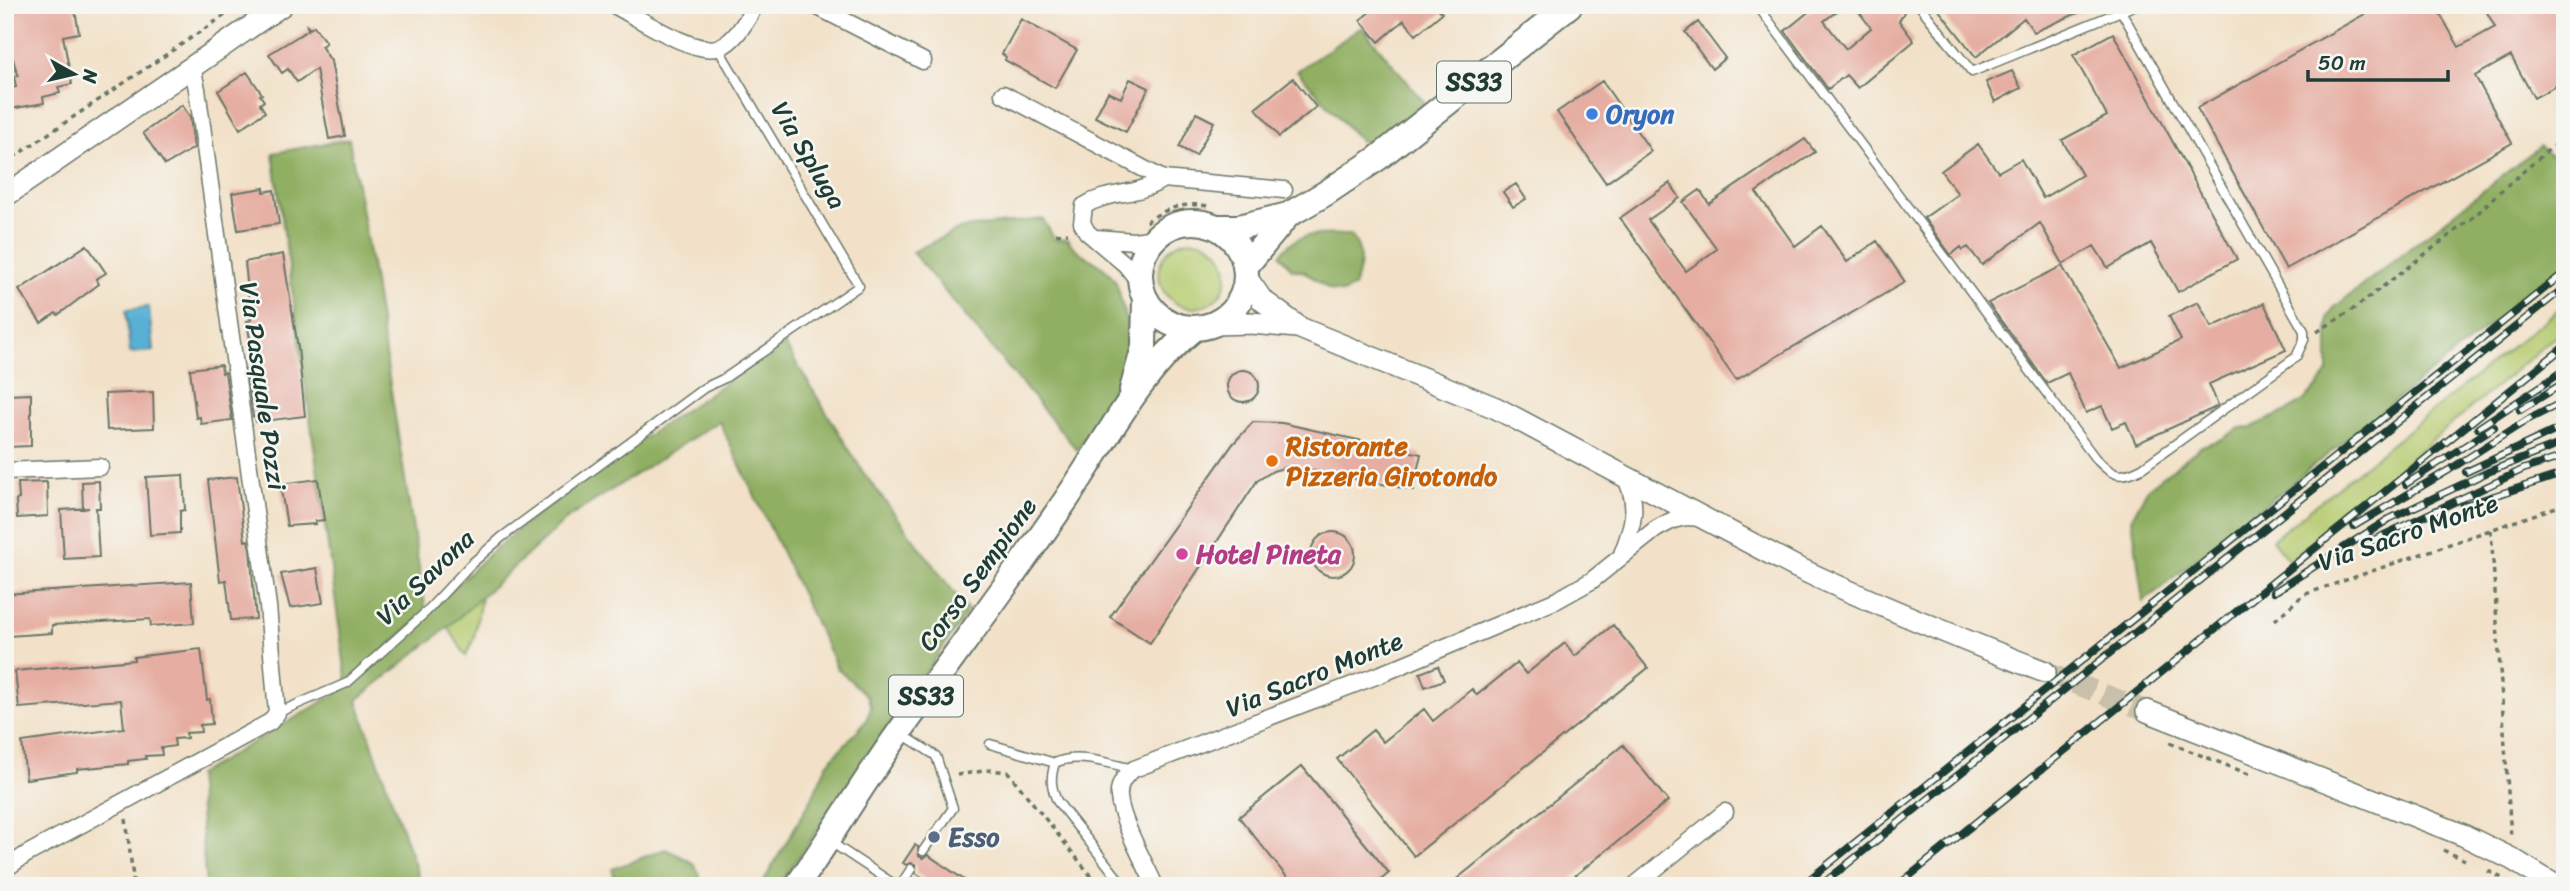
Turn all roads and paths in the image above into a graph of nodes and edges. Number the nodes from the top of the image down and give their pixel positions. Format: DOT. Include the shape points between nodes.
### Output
graph roads {
  1 [pos="240,5"];
  2 [pos="282,5"];
  3 [pos="614,5"];
  4 [pos="755,5"];
  5 [pos="814,5"];
  6 [pos="1757,5"];
  7 [pos="1919,5"];
  8 [pos="2136,5"];
  9 [pos="1568,6"];
  10 [pos="2121,11"];
  11 [pos="718,48"];
  12 [pos="923,61"];
  13 [pos="192,67"];
  14 [pos="1003,93"];
  15 [pos="2565,136"];
  16 [pos="5,163"];
  17 [pos="1163,178"];
  18 [pos="1283,190"];
  19 [pos="5,196"];
  20 [pos="1289,215"];
  21 [pos="1216,227"];
  22 [pos="1056,234"];
  23 [pos="1096,238"];
  24 [pos="1155,238"];
  25 [pos="1073,239"];
  26 [pos="1245,272"];
  27 [pos="859,286"];
  28 [pos="1143,291"];
  29 [pos="1204,326"];
  30 [pos="1300,328"];
  31 [pos="2304,340"];
  32 [pos="1130,397"];
  33 [pos="100,467"];
  34 [pos="5,471"];
  35 [pos="1624,475"];
  36 [pos="2565,504"];
  37 [pos="1703,518"];
  38 [pos="2491,530"];
  39 [pos="1621,556"];
  40 [pos="2275,620"];
  41 [pos="2045,672"];
  42 [pos="2147,711"];
  43 [pos="277,713"];
  44 [pos="899,733"];
  45 [pos="990,744"];
  46 [pos="1055,764"];
  47 [pos="1134,769"];
  48 [pos="943,777"];
  49 [pos="124,803"];
  50 [pos="1725,811"];
  51 [pos="828,840"];
  52 [pos="923,851"];
  53 [pos="2512,859"];
  54 [pos="5,869"];
  55 [pos="911,869"];
  56 [pos="134,886"];
  57 [pos="797,886"];
  58 [pos="899,886"];
  59 [pos="1099,886"];
  60 [pos="1124,886"];
  61 [pos="1154,886"];
  62 [pos="1634,886"];
  63 [pos="2556,886"];
  1 -- 16 [label="path"];
  2 -- 13 [label="street"];
  3 -- 11 [label="street" via="681,41 698,48"];
  4 -- 11 [label="street" via="734,36"];
  5 -- 12 [label="street"];
  6 -- 31 [label="lane" via="2095,458 2112,474 2121,476 2142,468 2296,356"];
  7 -- 10 [label="lane" via="1972,72"];
  8 -- 10 [label="lane"];
  9 -- 20 [label="main road, SS33" via="1378,158"];
  10 -- 31 [label="lane" via="2304,331"];
  11 -- 27 [label="lane, Via Spluga"];
  13 -- 19 [label="street"];
  13 -- 43 [label="street, Via Pasquale Pozzi" via="267,593"];
  14 -- 17 [label="street"];
  15 -- 31 [label="path" via="2466,223 2355,308"];
  17 -- 18 [label="street"];
  17 -- 23 [label="street" via="1145,190 1093,200 1084,206 1082,223"];
  20 -- 21 [label="main road, SS33" via="1239,227"];
  20 -- 26 [label="main road, SS33"];
  21 -- 24 [label="main road" via="1188,222"];
  21 -- 26 [label="main road" via="1236,243"];
  22 -- 25 [label="path" via="1067,232"];
  23 -- 24 [label="street"];
  23 -- 28 [label="street" via="1126,265"];
  24 -- 28 [label="main road" via="1140,269"];
  26 -- 29 [label="main road" via="1238,303 1227,315"];
  26 -- 30 [label="street" via="1262,300"];
  27 -- 43 [label="lane, Via Savona" via="704,388 543,505 470,565 347,683"];
  28 -- 29 [label="main road" via="1166,320 1180,326"];
  28 -- 32 [label="main road, Corso Sempione / SS33" via="1144,347"];
  29 -- 30 [label="street" via="1251,323"];
  29 -- 32 [label="main road, Corso Sempione / SS33" via="1162,359"];
  30 -- 35 [label="street" via="1496,408"];
  32 -- 44 [label="main road, Corso Sempione / SS33" via="1060,510"];
  33 -- 34 [label="street"];
  35 -- 37 [label="street"];
  35 -- 39 [label="street" via="1634,503"];
  36 -- 38 [label="path, Via Sacro Monte"];
  37 -- 39 [label="street, Via Sacro Monte" via="1673,520"];
  37 -- 41 [label="street" via="1840,588"];
  38 -- 40 [label="path, Via Sacro Monte" via="2303,595"];
  38 -- 53 [label="path"];
  39 -- 47 [label="street, Via Sacro Monte" via="1591,581 1557,600"];
  42 -- 53 [label="street"];
  43 -- 49 [label="street, Via Savona" via="271,722"];
  44 -- 48 [label="lane" via="936,756"];
  44 -- 51 [label="main road, Corso Sempione / SS33"];
  45 -- 46 [label="lane"];
  46 -- 47 [label="lane" via="1063,759 1090,759"];
  46 -- 60 [label="lane" via="1051,787 1058,801"];
  47 -- 61 [label="street" via="1121,783 1119,797"];
  48 -- 52 [label="lane" via="953,808"];
  48 -- 59 [label="path" via="1008,772"];
  49 -- 54 [label="street, Via Savona"];
  49 -- 56 [label="path"];
  50 -- 62 [label="street"];
  51 -- 57 [label="main road, Corso Sempione / SS33"];
  51 -- 58 [label="lane"];
  53 -- 63 [label="street"];
  55 -- 58 [label="lane"];
}
